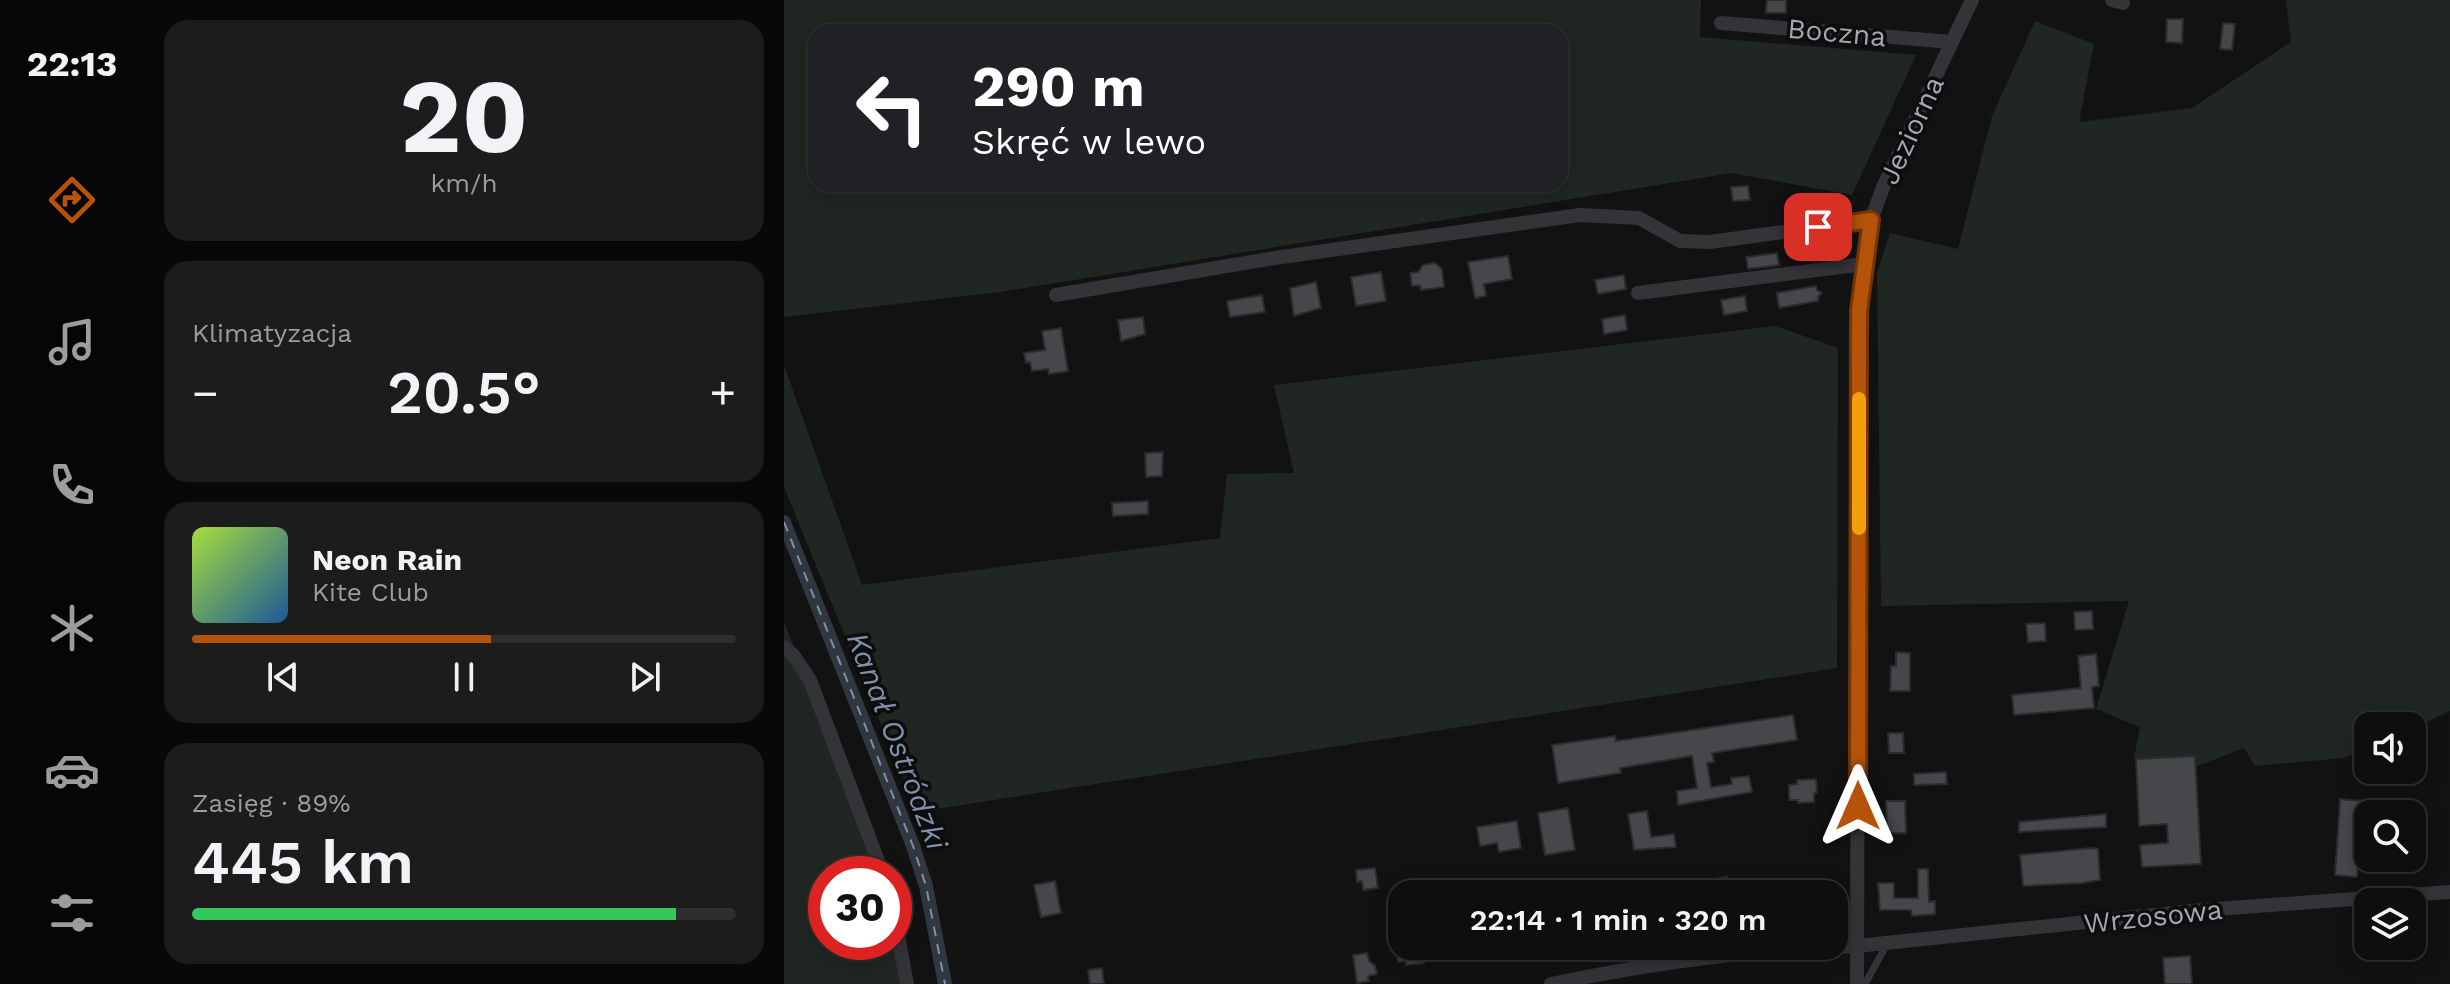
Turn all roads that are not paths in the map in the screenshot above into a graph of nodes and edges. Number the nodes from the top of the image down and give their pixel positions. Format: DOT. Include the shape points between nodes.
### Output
graph roads {
  1 [pos="1972,0"];
  2 [pos="1721,23"];
  3 [pos="1952,42"];
  4 [pos="1871,220"];
  5 [pos="1864,264"];
  6 [pos="1638,293"];
  7 [pos="1056,295"];
  8 [pos="784,647"];
  9 [pos="876,856"];
  10 [pos="2450,892"];
  11 [pos="1887,943"];
  12 [pos="1857,946"];
  13 [pos="903,960"];
  14 [pos="907,984"];
  15 [pos="1551,984"];
  16 [pos="1857,984"];
  17 [pos="1865,984"];
  1 -- 3 [label="street, Jeziorna"];
  2 -- 3 [label="street, Boczna"];
  3 -- 4 [label="street, Jeziorna"];
  4 -- 5 [label="street, Jeziorna"];
  4 -- 7 [label="street" via="1710,242 1680,241 1639,218 1580,215"];
  5 -- 6 [label="street"];
  5 -- 12 [label="street, Jeziorna" via="1859,327"];
  8 -- 9 [label="street" via="810,680"];
  10 -- 11 [label="street, Wrzosowa" via="2203,910"];
  11 -- 12 [label="street, Wrzosowa"];
  11 -- 17 [label="lane"];
  12 -- 15 [label="street, Wrzosowa" via="1736,955"];
  12 -- 16 [label="street, Jeziorna"];
  13 -- 14 [label="street"];
}
